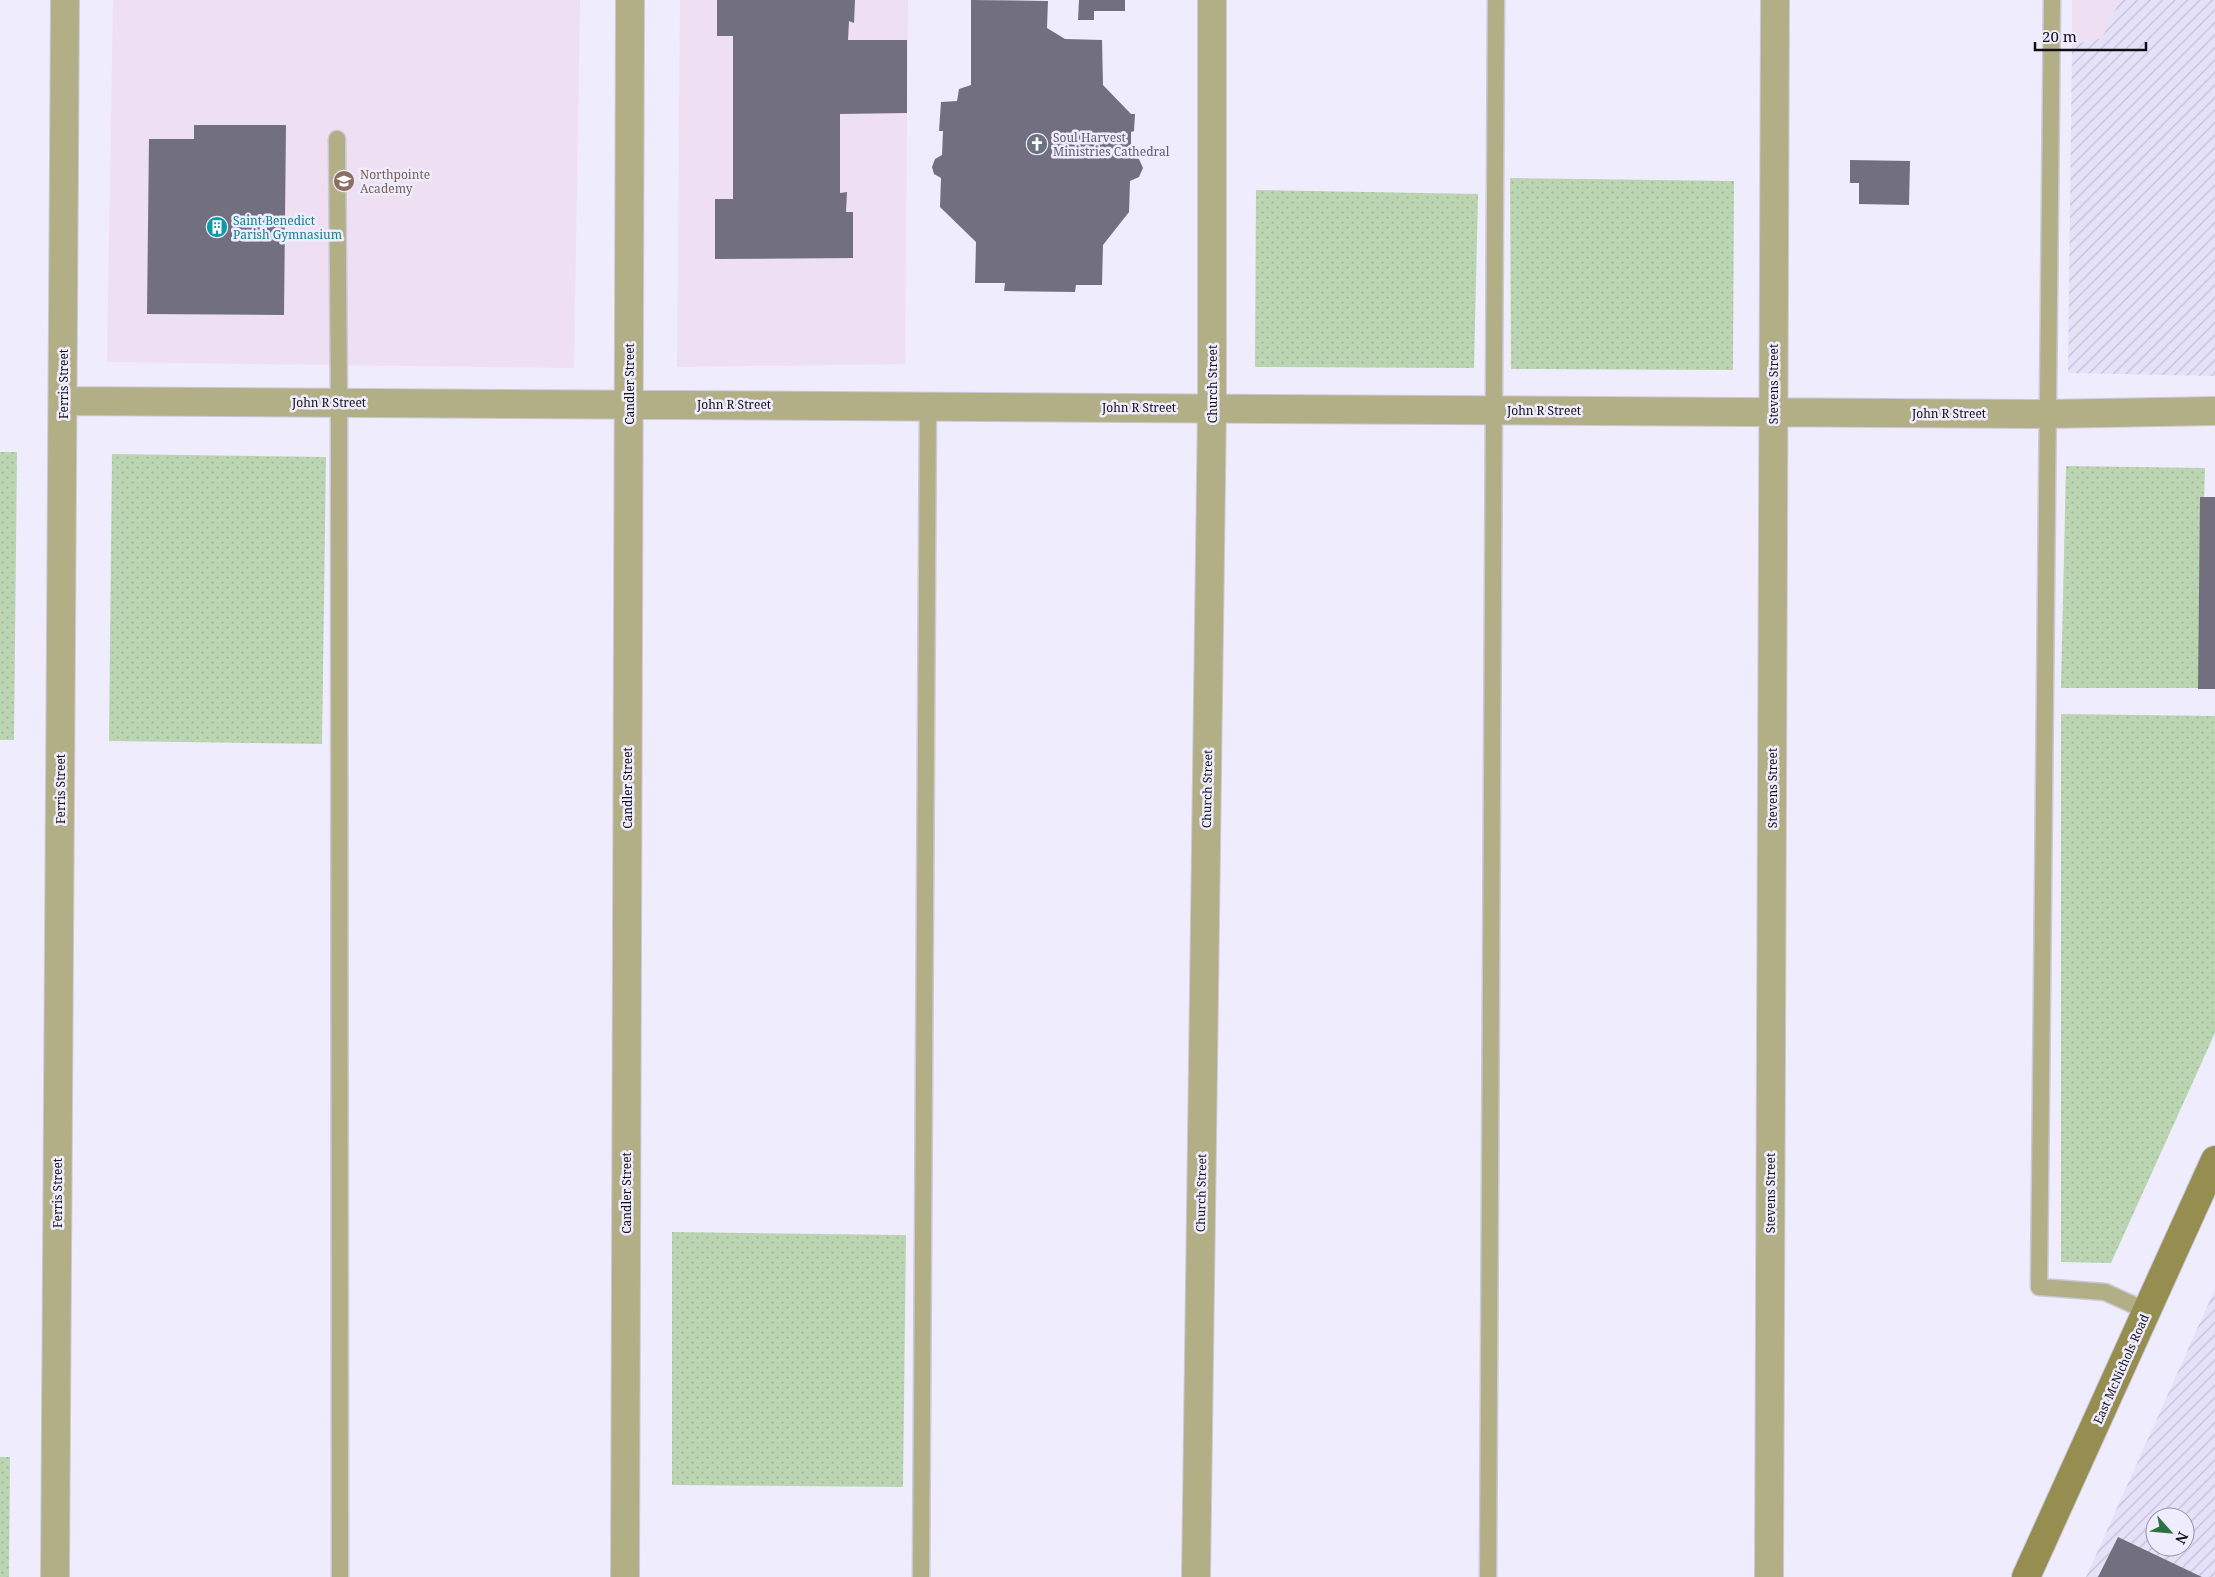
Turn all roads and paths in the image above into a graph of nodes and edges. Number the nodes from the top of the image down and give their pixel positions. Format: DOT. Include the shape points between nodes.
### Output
graph roads {
  1 [pos="65,0"];
  2 [pos="630,0"];
  3 [pos="1212,0"];
  4 [pos="1496,0"];
  5 [pos="1774,0"];
  6 [pos="2052,0"];
  7 [pos="337,138"];
  8 [pos="63,401"];
  9 [pos="339,402"];
  10 [pos="629,403"];
  11 [pos="928,406"];
  12 [pos="1212,407"];
  13 [pos="1494,409"];
  14 [pos="1773,411"];
  15 [pos="2215,411"];
  16 [pos="2047,414"];
  17 [pos="2215,1160"];
  18 [pos="2147,1311"];
  19 [pos="55,1577"];
  20 [pos="340,1577"];
  21 [pos="625,1577"];
  22 [pos="921,1577"];
  23 [pos="1196,1577"];
  24 [pos="1488,1577"];
  25 [pos="1769,1577"];
  26 [pos="2026,1577"];
  1 -- 8 [label="street, Ferris Street"];
  2 -- 10 [label="street, Candler Street"];
  3 -- 12 [label="street, Church Street"];
  4 -- 13 [label="lane"];
  5 -- 14 [label="street, Stevens Street"];
  6 -- 16 [label="lane"];
  7 -- 9 [label="lane"];
  8 -- 9 [label="street, John R Street"];
  8 -- 19 [label="street, Ferris Street"];
  9 -- 10 [label="street, John R Street"];
  9 -- 20 [label="lane"];
  10 -- 11 [label="street, John R Street"];
  10 -- 21 [label="street, Candler Street"];
  11 -- 12 [label="street, John R Street"];
  11 -- 22 [label="lane"];
  12 -- 13 [label="street, John R Street"];
  12 -- 23 [label="street, Church Street"];
  13 -- 14 [label="street, John R Street"];
  13 -- 24 [label="lane"];
  14 -- 16 [label="street, John R Street"];
  14 -- 25 [label="street, Stevens Street"];
  15 -- 16 [label="street, John R Street"];
  16 -- 18 [label="lane" via="2039,1288 2105,1292"];
  17 -- 18 [label="main road, East McNichols Road"];
  18 -- 26 [label="main road, East McNichols Road"];
}
